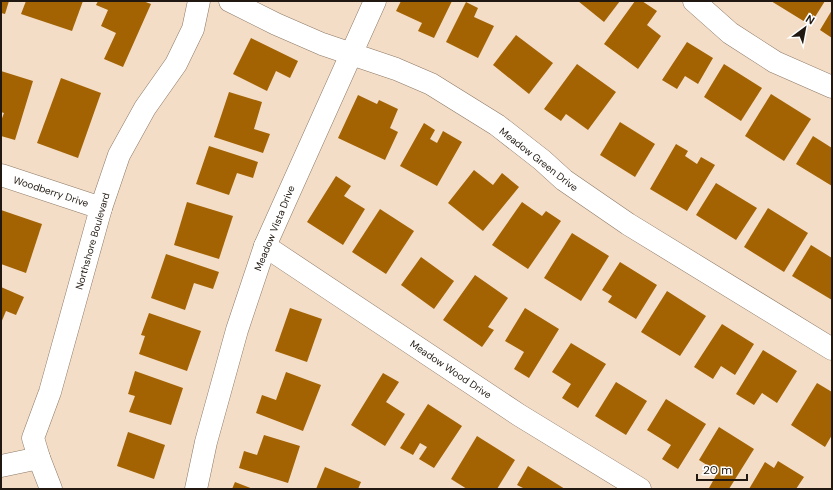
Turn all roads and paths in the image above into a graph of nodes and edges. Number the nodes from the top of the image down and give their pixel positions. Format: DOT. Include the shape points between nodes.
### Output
graph roads {
  1 [pos="199,1"];
  2 [pos="230,1"];
  3 [pos="375,1"];
  4 [pos="694,1"];
  5 [pos="350,53"];
  6 [pos="832,87"];
  7 [pos="1,175"];
  8 [pos="101,208"];
  9 [pos="265,246"];
  10 [pos="832,349"];
  11 [pos="39,458"];
  12 [pos="1,466"];
  13 [pos="51,489"];
  14 [pos="196,489"];
  15 [pos="640,489"];
  1 -- 8 [label="street, Northshore Boulevard" via="193,30 176,64 145,108 119,155"];
  2 -- 5 [label="street, Meadow Green Drive" via="322,44"];
  3 -- 5 [label="street, Meadow Vista Drive"];
  4 -- 6 [label="street" via="730,33 776,62"];
  5 -- 9 [label="street, Meadow Vista Drive"];
  5 -- 10 [label="street, Meadow Green Drive" via="431,84 498,125 564,180 628,224"];
  7 -- 8 [label="street, Woodberry Drive"];
  8 -- 11 [label="street, Northshore Boulevard" via="50,392 33,438"];
  9 -- 14 [label="street, Meadow Vista Drive" via="237,330 206,442"];
  9 -- 15 [label="street, Meadow Wood Drive" via="520,415"];
  11 -- 12 [label="street"];
  11 -- 13 [label="street, Northshore Boulevard"];
}
